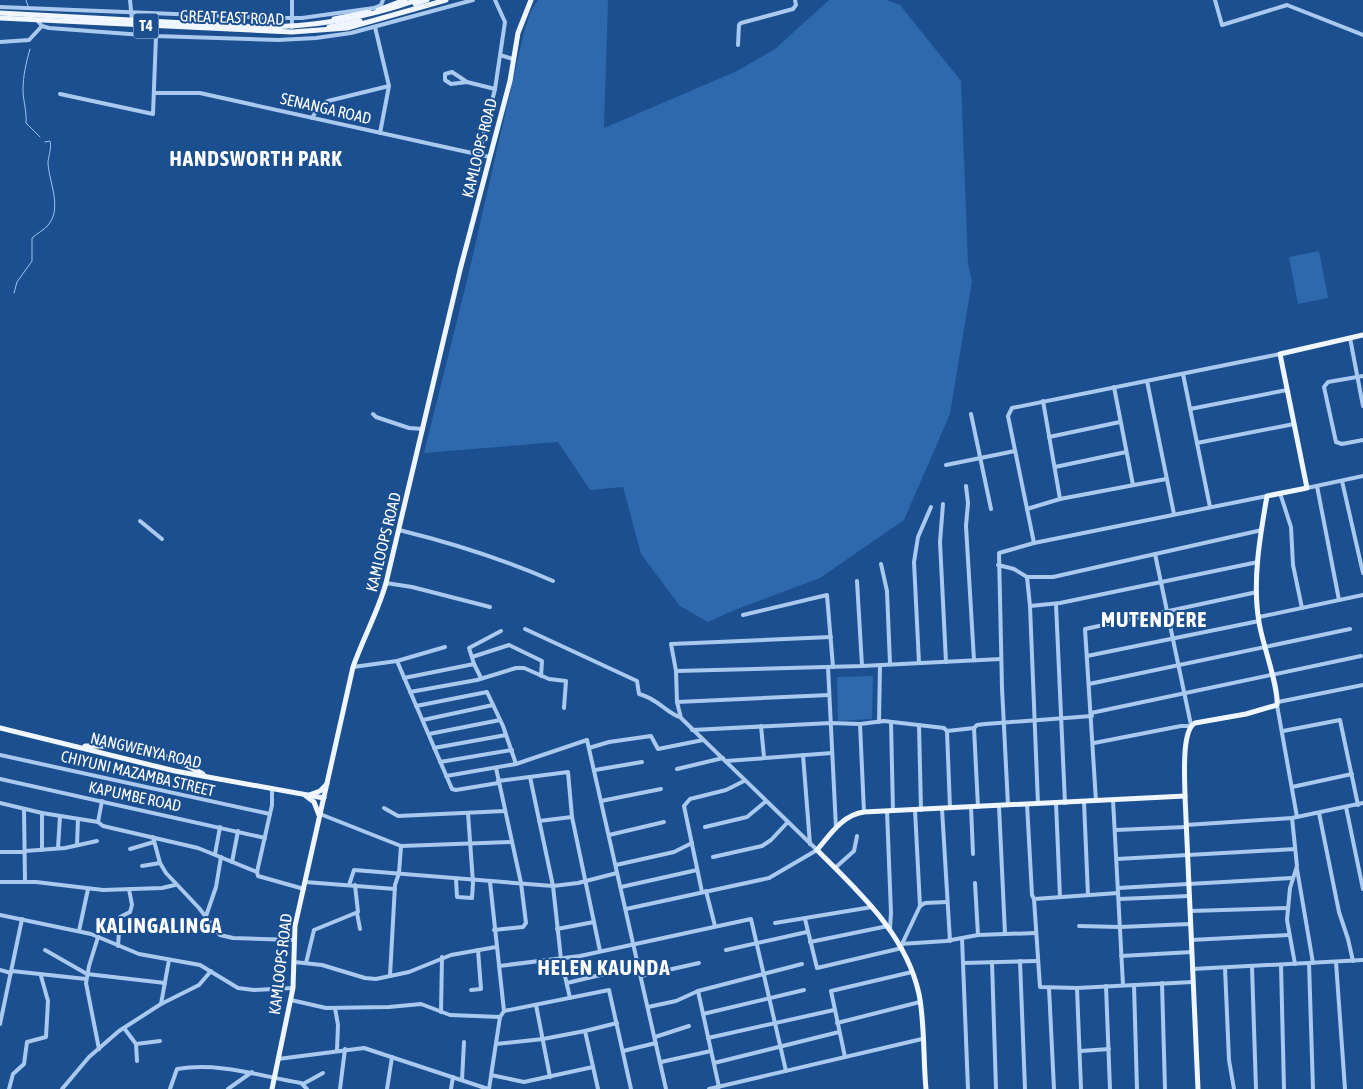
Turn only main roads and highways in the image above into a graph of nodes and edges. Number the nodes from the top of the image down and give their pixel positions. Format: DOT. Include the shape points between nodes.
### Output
graph roads {
  1 [pos="405,0"];
  2 [pos="417,0"];
  3 [pos="427,0"];
  4 [pos="446,0"];
  5 [pos="530,1"];
  6 [pos="0,13"];
  7 [pos="0,18"];
  8 [pos="312,28"];
  9 [pos="292,30"];
  10 [pos="1363,335"];
  11 [pos="0,728"];
  12 [pos="77,746"];
  13 [pos="208,777"];
  14 [pos="327,783"];
  15 [pos="304,795"];
  16 [pos="1185,796"];
  17 [pos="324,798"];
  18 [pos="318,821"];
  19 [pos="272,1089"];
  20 [pos="926,1089"];
  21 [pos="1198,1089"];
  1 -- 8 [label="main road, GREAT EAST ROAD / T4"];
  2 -- 8 [label="main road, GREAT EAST ROAD / T4"];
  3 -- 8 [label="main road, GREAT EAST ROAD / T4" via="355,22"];
  4 -- 8 [label="main road, GREAT EAST ROAD / T4" via="359,25 328,30"];
  5 -- 14 [label="main road, KAMLOOPS ROAD" via="520,27 386,583 353,667"];
  6 -- 9 [label="main road, GREAT EAST ROAD / T4"];
  7 -- 9 [label="main road, GREAT EAST ROAD / T4"];
  8 -- 9 [label="main road, GREAT EAST ROAD / T4"];
  10 -- 16 [label="main road" via="1280,354 1307,488 1267,496 1262,530 1258,562 1259,619 1278,703 1271,708 1190,726 1185,750"];
  11 -- 12 [label="main road, NANGWENYA ROAD"];
  12 -- 13 [label="main road, NANGWENYA ROAD"];
  12 -- 13 [label="main road, NANGWENYA ROAD" via="146,749 174,758"];
  13 -- 15 [label="main road, NANGWENYA ROAD"];
  14 -- 15 [label="main road" via="320,791"];
  14 -- 17 [label="main road, KAMLOOPS ROAD"];
  15 -- 17 [label="main road, NANGWENYA ROAD"];
  15 -- 18 [label="main road" via="318,808"];
  16 -- 20 [label="main road" via="864,812 850,816 836,828 817,850 872,907 901,945 920,1002"];
  16 -- 21 [label="main road"];
  17 -- 18 [label="main road, KAMLOOPS ROAD"];
  18 -- 19 [label="main road, KAMLOOPS ROAD" via="295,926 293,988"];
}
